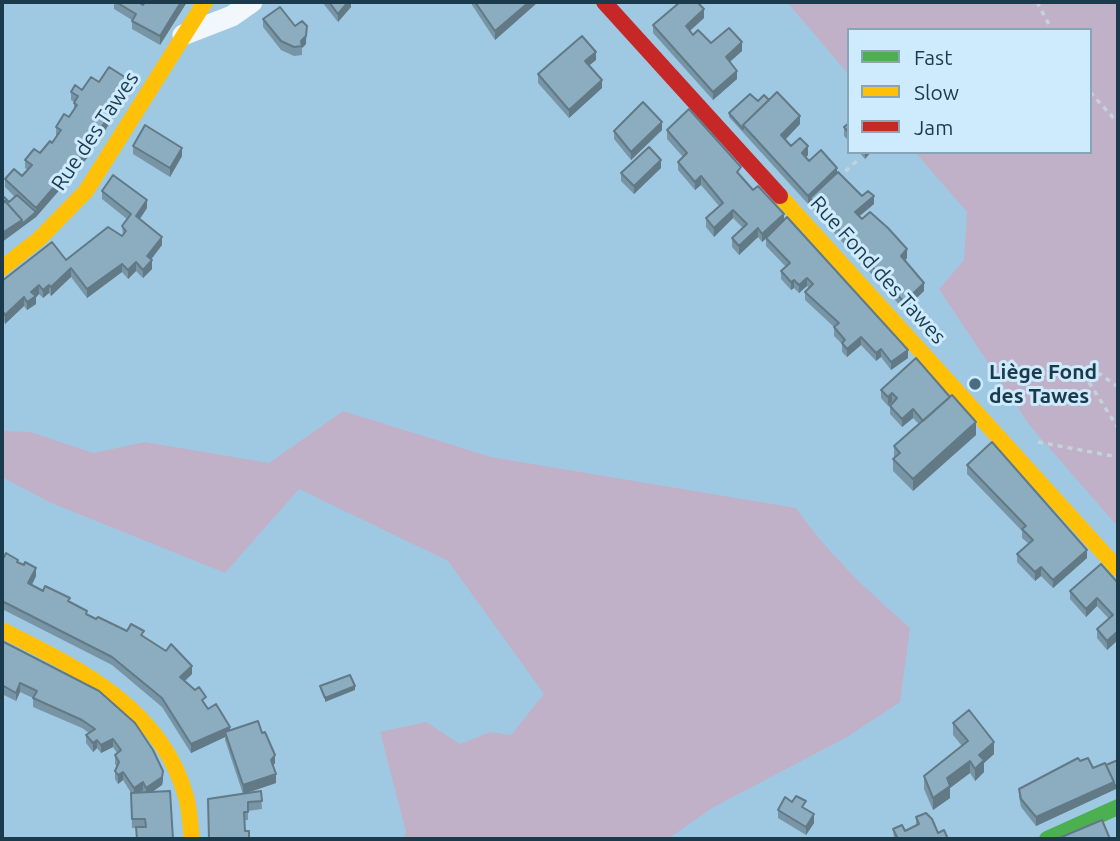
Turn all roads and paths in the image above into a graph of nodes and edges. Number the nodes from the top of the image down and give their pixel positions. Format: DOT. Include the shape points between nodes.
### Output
graph roads {
  1 [pos="205,2"];
  2 [pos="252,2"];
  3 [pos="604,2"];
  4 [pos="1037,2"];
  5 [pos="1051,28"];
  6 [pos="183,34"];
  7 [pos="1092,94"];
  8 [pos="1118,123"];
  9 [pos="860,158"];
  10 [pos="833,183"];
  11 [pos="2,268"];
  12 [pos="1118,387"];
  13 [pos="1118,428"];
  14 [pos="1034,440"];
  15 [pos="1118,457"];
  16 [pos="1118,569"];
  17 [pos="2,630"];
  18 [pos="1118,807"];
  19 [pos="192,839"];
  20 [pos="1047,839"];
  1 -- 6 [label="street, Rue des Tawes"];
  2 -- 6 [label="street" via="232,16"];
  3 -- 16 [label="street, Rue Fond des Tawes"];
  4 -- 5 [label="path"];
  6 -- 11 [label="street, Rue des Tawes" via="86,191 39,239"];
  7 -- 8 [label="path"];
  9 -- 10 [label="path"];
  12 -- 13 [label="path" via="1100,374 1087,379"];
  14 -- 15 [label="path"];
  17 -- 19 [label="street" via="102,683 138,712 171,753 183,779"];
  18 -- 20 [label="street"];
}
